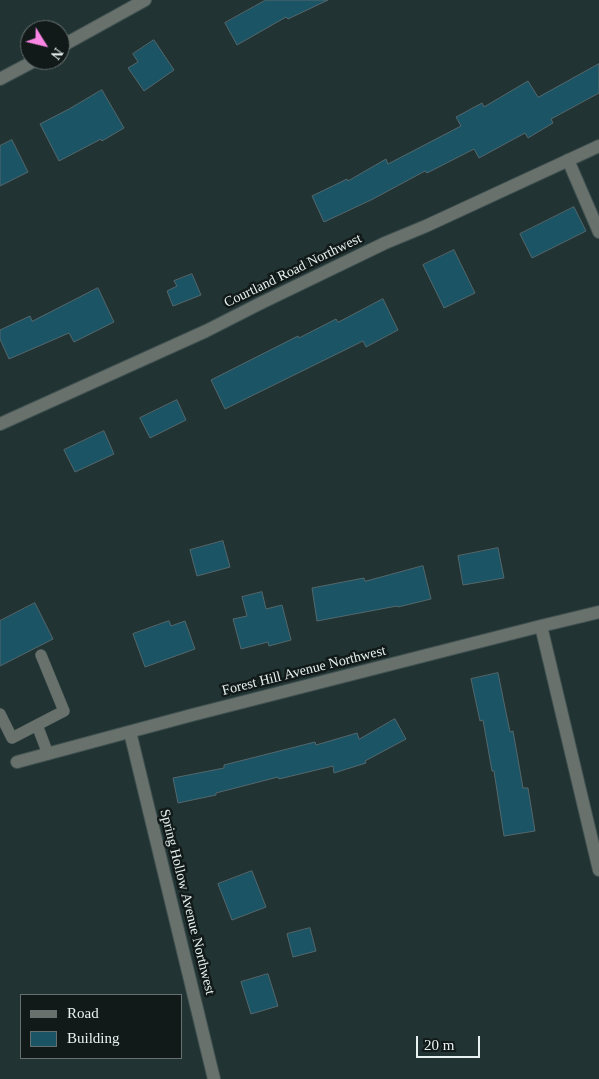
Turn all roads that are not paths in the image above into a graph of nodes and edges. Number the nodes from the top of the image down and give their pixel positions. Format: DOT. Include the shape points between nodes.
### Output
graph roads {
  1 [pos="145,0"];
  2 [pos="70,41"];
  3 [pos="20,68"];
  4 [pos="0,79"];
  5 [pos="599,146"];
  6 [pos="568,160"];
  7 [pos="599,232"];
  8 [pos="0,424"];
  9 [pos="599,612"];
  10 [pos="541,626"];
  11 [pos="41,655"];
  12 [pos="0,714"];
  13 [pos="38,725"];
  14 [pos="130,732"];
  15 [pos="48,754"];
  16 [pos="17,762"];
  17 [pos="599,870"];
  18 [pos="214,1079"];
  1 -- 2 [label="street"];
  3 -- 4 [label="street"];
  5 -- 6 [label="street, Courtland Road Northwest"];
  6 -- 7 [label="street"];
  6 -- 8 [label="street, Courtland Road Northwest"];
  9 -- 10 [label="street, Forest Hill Avenue Northwest"];
  10 -- 14 [label="street, Forest Hill Avenue Northwest"];
  10 -- 17 [label="street"];
  11 -- 13 [label="lane" via="64,711"];
  12 -- 13 [label="lane" via="12,738"];
  13 -- 15 [label="lane"];
  14 -- 15 [label="street, Forest Hill Avenue Northwest"];
  14 -- 18 [label="street, Spring Hollow Avenue Northwest"];
  15 -- 16 [label="street, Forest Hill Avenue Northwest"];
}
